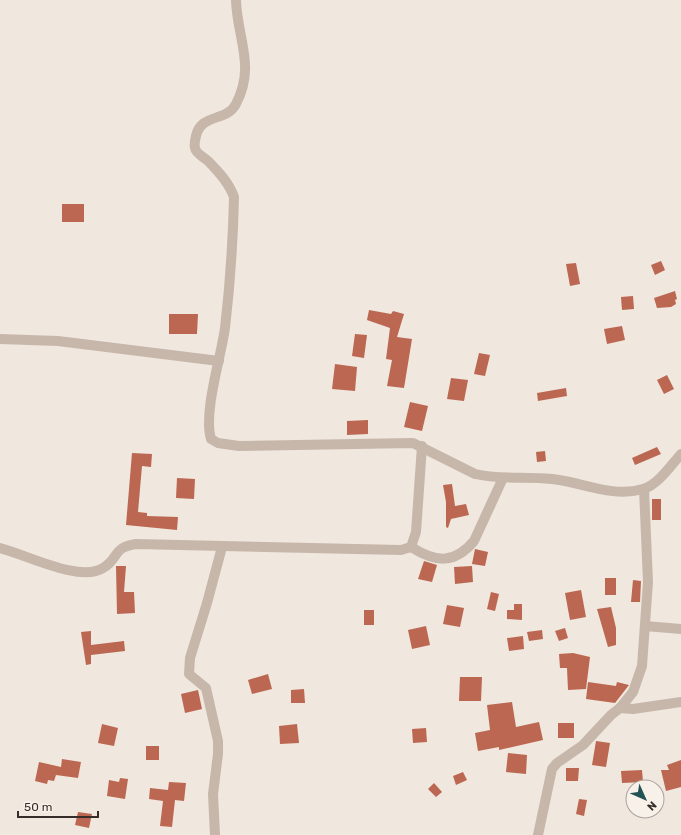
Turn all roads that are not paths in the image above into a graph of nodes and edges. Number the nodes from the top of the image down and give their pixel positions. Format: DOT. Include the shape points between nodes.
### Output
graph roads {
  1 [pos="236,0"];
  2 [pos="0,339"];
  3 [pos="219,361"];
  4 [pos="422,446"];
  5 [pos="681,454"];
  6 [pos="503,478"];
  7 [pos="644,489"];
  8 [pos="222,547"];
  9 [pos="411,547"];
  10 [pos="0,548"];
  11 [pos="645,626"];
  12 [pos="681,629"];
  13 [pos="681,702"];
  14 [pos="620,708"];
  15 [pos="215,835"];
  16 [pos="538,835"];
  1 -- 3 [label="street" via="246,59 242,87 236,106 228,114 204,122 199,127 194,145 196,152 221,175 234,197 225,328"];
  2 -- 3 [label="street" via="58,341"];
  3 -- 4 [label="street" via="210,408 209,432 211,439 218,443 239,446 403,442"];
  4 -- 6 [label="street" via="469,472"];
  4 -- 9 [label="street" via="416,532"];
  5 -- 7 [label="street" via="654,483"];
  6 -- 7 [label="street" via="555,479 616,492"];
  6 -- 9 [label="street" via="467,549 444,560 424,555"];
  7 -- 11 [label="street" via="648,582"];
  8 -- 9 [label="street" via="401,550"];
  8 -- 10 [label="street" via="136,544 124,546 103,568 92,572 70,571"];
  8 -- 15 [label="street" via="194,641 189,671 191,677 206,688 218,741 213,794"];
  11 -- 12 [label="street"];
  11 -- 14 [label="street" via="642,666 633,692"];
  13 -- 14 [label="street" via="633,709"];
  14 -- 16 [label="street" via="583,745 554,766"];
}
